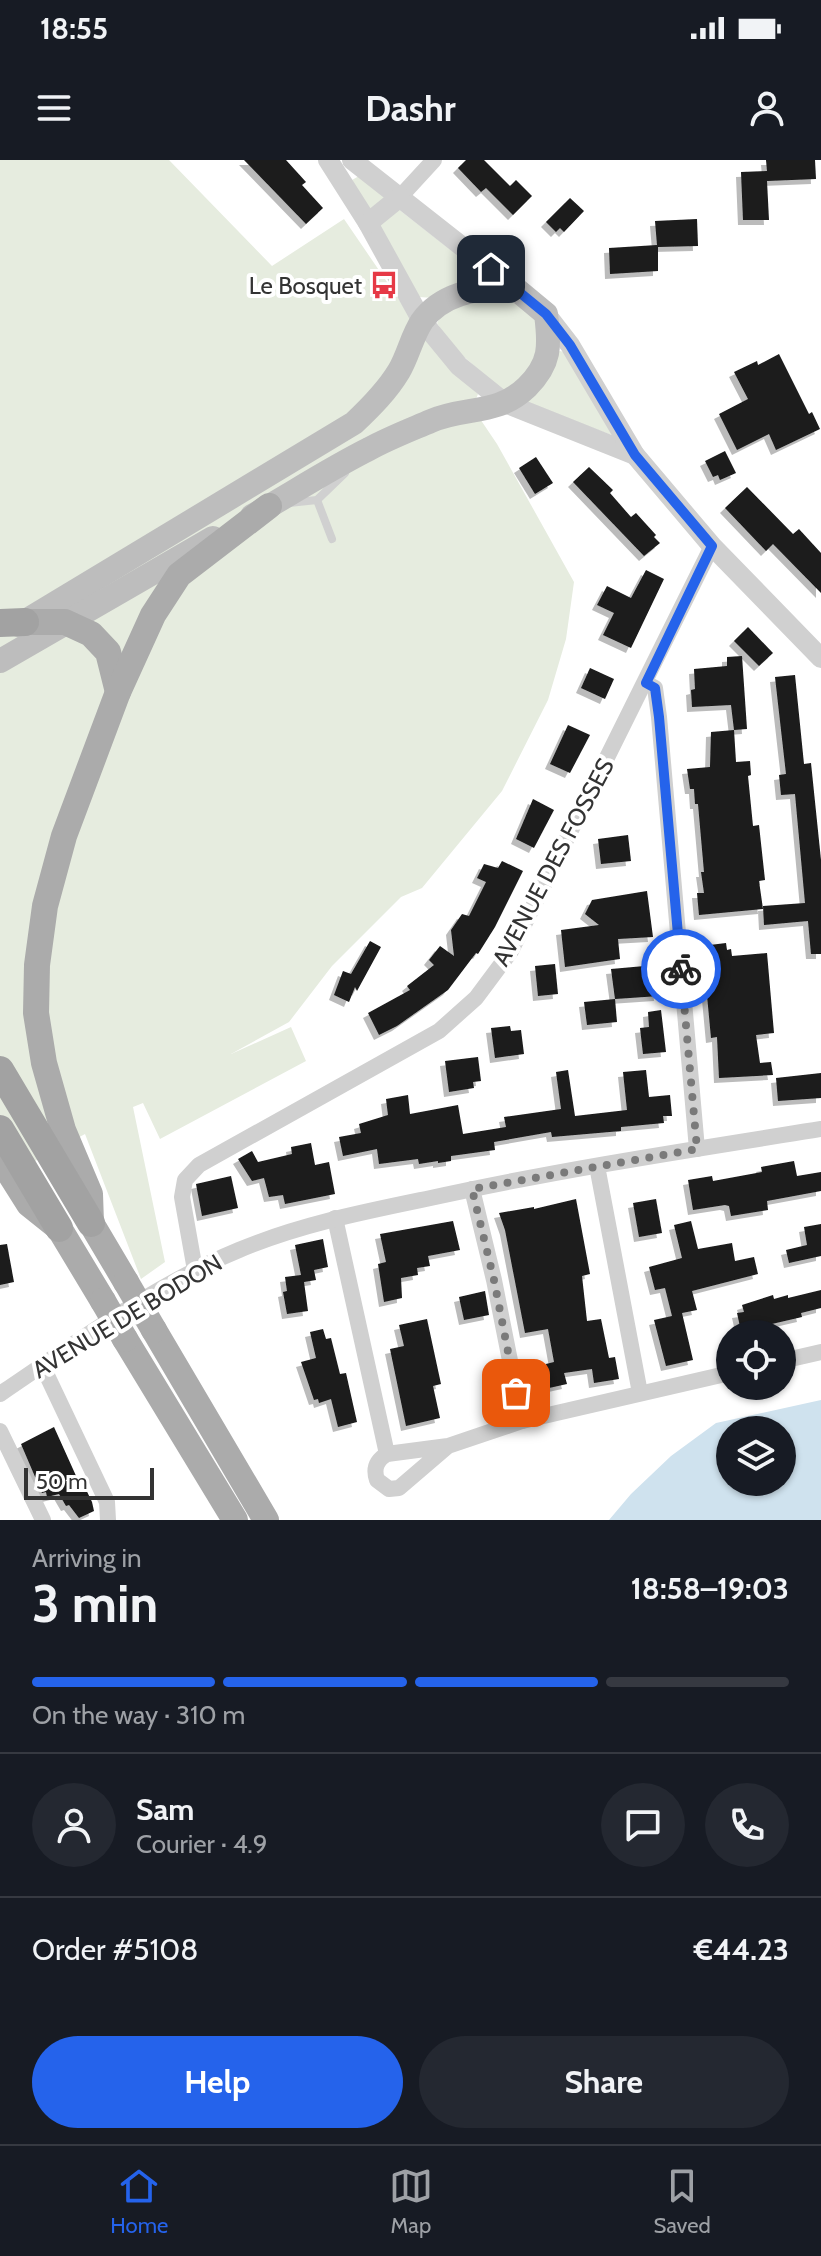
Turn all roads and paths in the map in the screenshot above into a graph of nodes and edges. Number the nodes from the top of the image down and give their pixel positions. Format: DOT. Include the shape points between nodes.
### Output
graph roads {
  1 [pos="328,160"];
  2 [pos="352,160"];
  3 [pos="434,160"];
  4 [pos="400,197"];
  5 [pos="368,223"];
  6 [pos="511,285"];
  7 [pos="546,314"];
  8 [pos="422,321"];
  9 [pos="505,403"];
  10 [pos="370,448"];
  11 [pos="635,455"];
  12 [pos="317,500"];
  13 [pos="269,506"];
  14 [pos="332,539"];
  15 [pos="712,546"];
  16 [pos="12,622"];
  17 [pos="65,622"];
  18 [pos="0,636"];
  19 [pos="819,650"];
  20 [pos="0,661"];
  21 [pos="646,683"];
  22 [pos="118,692"];
  23 [pos="0,1070"];
  24 [pos="0,1129"];
  25 [pos="821,1129"];
  26 [pos="697,1149"];
  27 [pos="0,1158"];
  28 [pos="597,1166"];
  29 [pos="472,1189"];
  30 [pos="335,1218"];
  31 [pos="91,1223"];
  32 [pos="59,1228"];
  33 [pos="195,1270"];
  34 [pos="821,1352"];
  35 [pos="796,1358"];
  36 [pos="42,1365"];
  37 [pos="716,1376"];
  38 [pos="640,1393"];
  39 [pos="0,1394"];
  40 [pos="522,1421"];
  41 [pos="0,1431"];
  42 [pos="448,1446"];
  43 [pos="390,1454"];
  44 [pos="407,1482"];
  45 [pos="43,1520"];
  46 [pos="108,1520"];
  47 [pos="235,1520"];
  48 [pos="266,1520"];
  1 -- 5 [label="street"];
  2 -- 4 [label="street"];
  3 -- 4 [label="street"];
  4 -- 5 [label="street"];
  4 -- 6 [label="street"];
  5 -- 8 [label="street"];
  6 -- 7 [label="main road"];
  6 -- 8 [label="main road" via="458,295"];
  7 -- 9 [label="main road" via="550,343 544,367"];
  7 -- 11 [label="street"];
  8 -- 9 [label="street" via="459,366"];
  8 -- 16 [label="main road" via="400,370 354,423"];
  9 -- 10 [label="main road" via="436,419"];
  9 -- 11 [label="street"];
  10 -- 12 [label="lane"];
  10 -- 13 [label="main road"];
  11 -- 15 [label="street"];
  12 -- 13 [label="lane"];
  12 -- 14 [label="lane"];
  13 -- 17 [label="main road"];
  13 -- 22 [label="main road" via="179,575 153,615"];
  15 -- 19 [label="street"];
  15 -- 21 [label="street, AVENUE DES FOSSES"];
  16 -- 17 [label="main road"];
  16 -- 18 [label="main road"];
  17 -- 20 [label="main road"];
  17 -- 22 [label="main road" via="91,634 108,652"];
  21 -- 26 [label="street" via="655,688 659,717"];
  21 -- 33 [label="street, AVENUE DES FOSSES" via="511,951 476,998 439,1031 199,1165 185,1180 182,1197"];
  22 -- 31 [label="main road" via="64,836 45,906 37,965 36,1013 44,1063 63,1130 90,1194"];
  23 -- 31 [label="highway"];
  24 -- 32 [label="highway"];
  25 -- 26 [label="street, AVENUE DE BODON"];
  26 -- 28 [label="street, AVENUE DE BODON"];
  27 -- 32 [label="main road" via="29,1204"];
  28 -- 29 [label="street, AVENUE DE BODON"];
  28 -- 38 [label="street"];
  29 -- 30 [label="street, AVENUE DE BODON"];
  29 -- 40 [label="street"];
  30 -- 33 [label="street, AVENUE DE BODON"];
  30 -- 43 [label="street"];
  31 -- 48 [label="main road, bridge"];
  32 -- 47 [label="main road, bridge"];
  33 -- 36 [label="street, AVENUE DE BODON"];
  34 -- 35 [label="street"];
  36 -- 39 [label="street, AVENUE DE BODON"];
  36 -- 46 [label="street" via="107,1502"];
  37 -- 38 [label="street"];
  38 -- 40 [label="street"];
  40 -- 42 [label="street"];
  41 -- 45 [label="street"];
  42 -- 43 [label="street"];
  42 -- 44 [label="street"];
  43 -- 44 [label="street" via="408,1462"];
  43 -- 44 [label="street" via="378,1462 377,1480 389,1489"];
}
